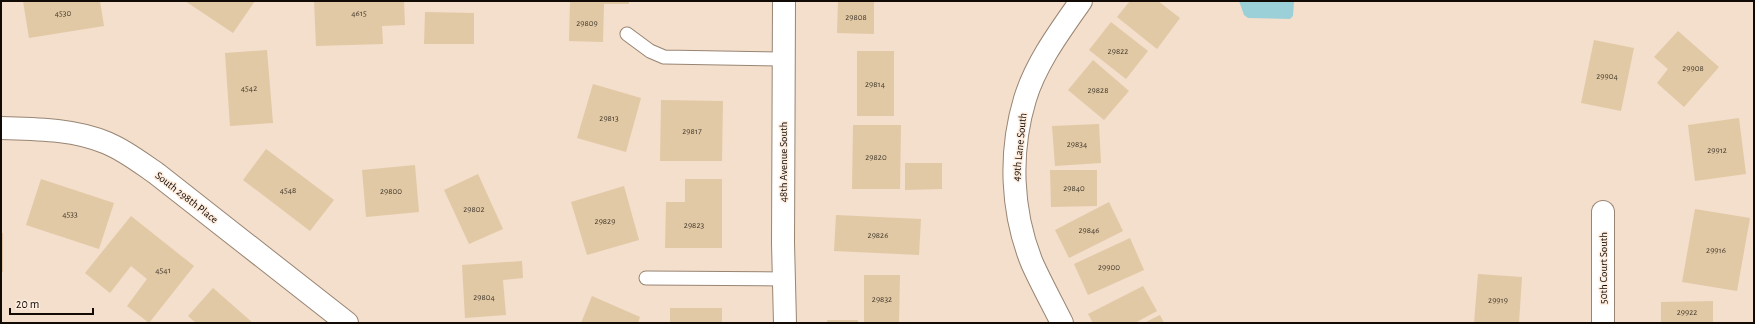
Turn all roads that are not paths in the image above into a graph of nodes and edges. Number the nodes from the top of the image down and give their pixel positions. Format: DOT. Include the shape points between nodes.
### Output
graph roads {
  1 [pos="784,1"];
  2 [pos="1080,1"];
  3 [pos="627,34"];
  4 [pos="784,59"];
  5 [pos="1,128"];
  6 [pos="1603,212"];
  7 [pos="646,278"];
  8 [pos="784,279"];
  9 [pos="347,323"];
  10 [pos="785,323"];
  11 [pos="1062,323"];
  12 [pos="1602,323"];
  1 -- 4 [label="street, 48th Avenue South"];
  2 -- 11 [label="street, 49th Lane South" via="1051,44 1026,98 1019,127 1014,181 1019,222 1032,263"];
  3 -- 4 [label="lane" via="650,52 664,57"];
  4 -- 8 [label="street, 48th Avenue South"];
  5 -- 9 [label="street, South 298th Place" via="72,134 106,143 128,153"];
  6 -- 12 [label="street, 50th Court South"];
  7 -- 8 [label="lane"];
  8 -- 10 [label="street, 48th Avenue South"];
}
